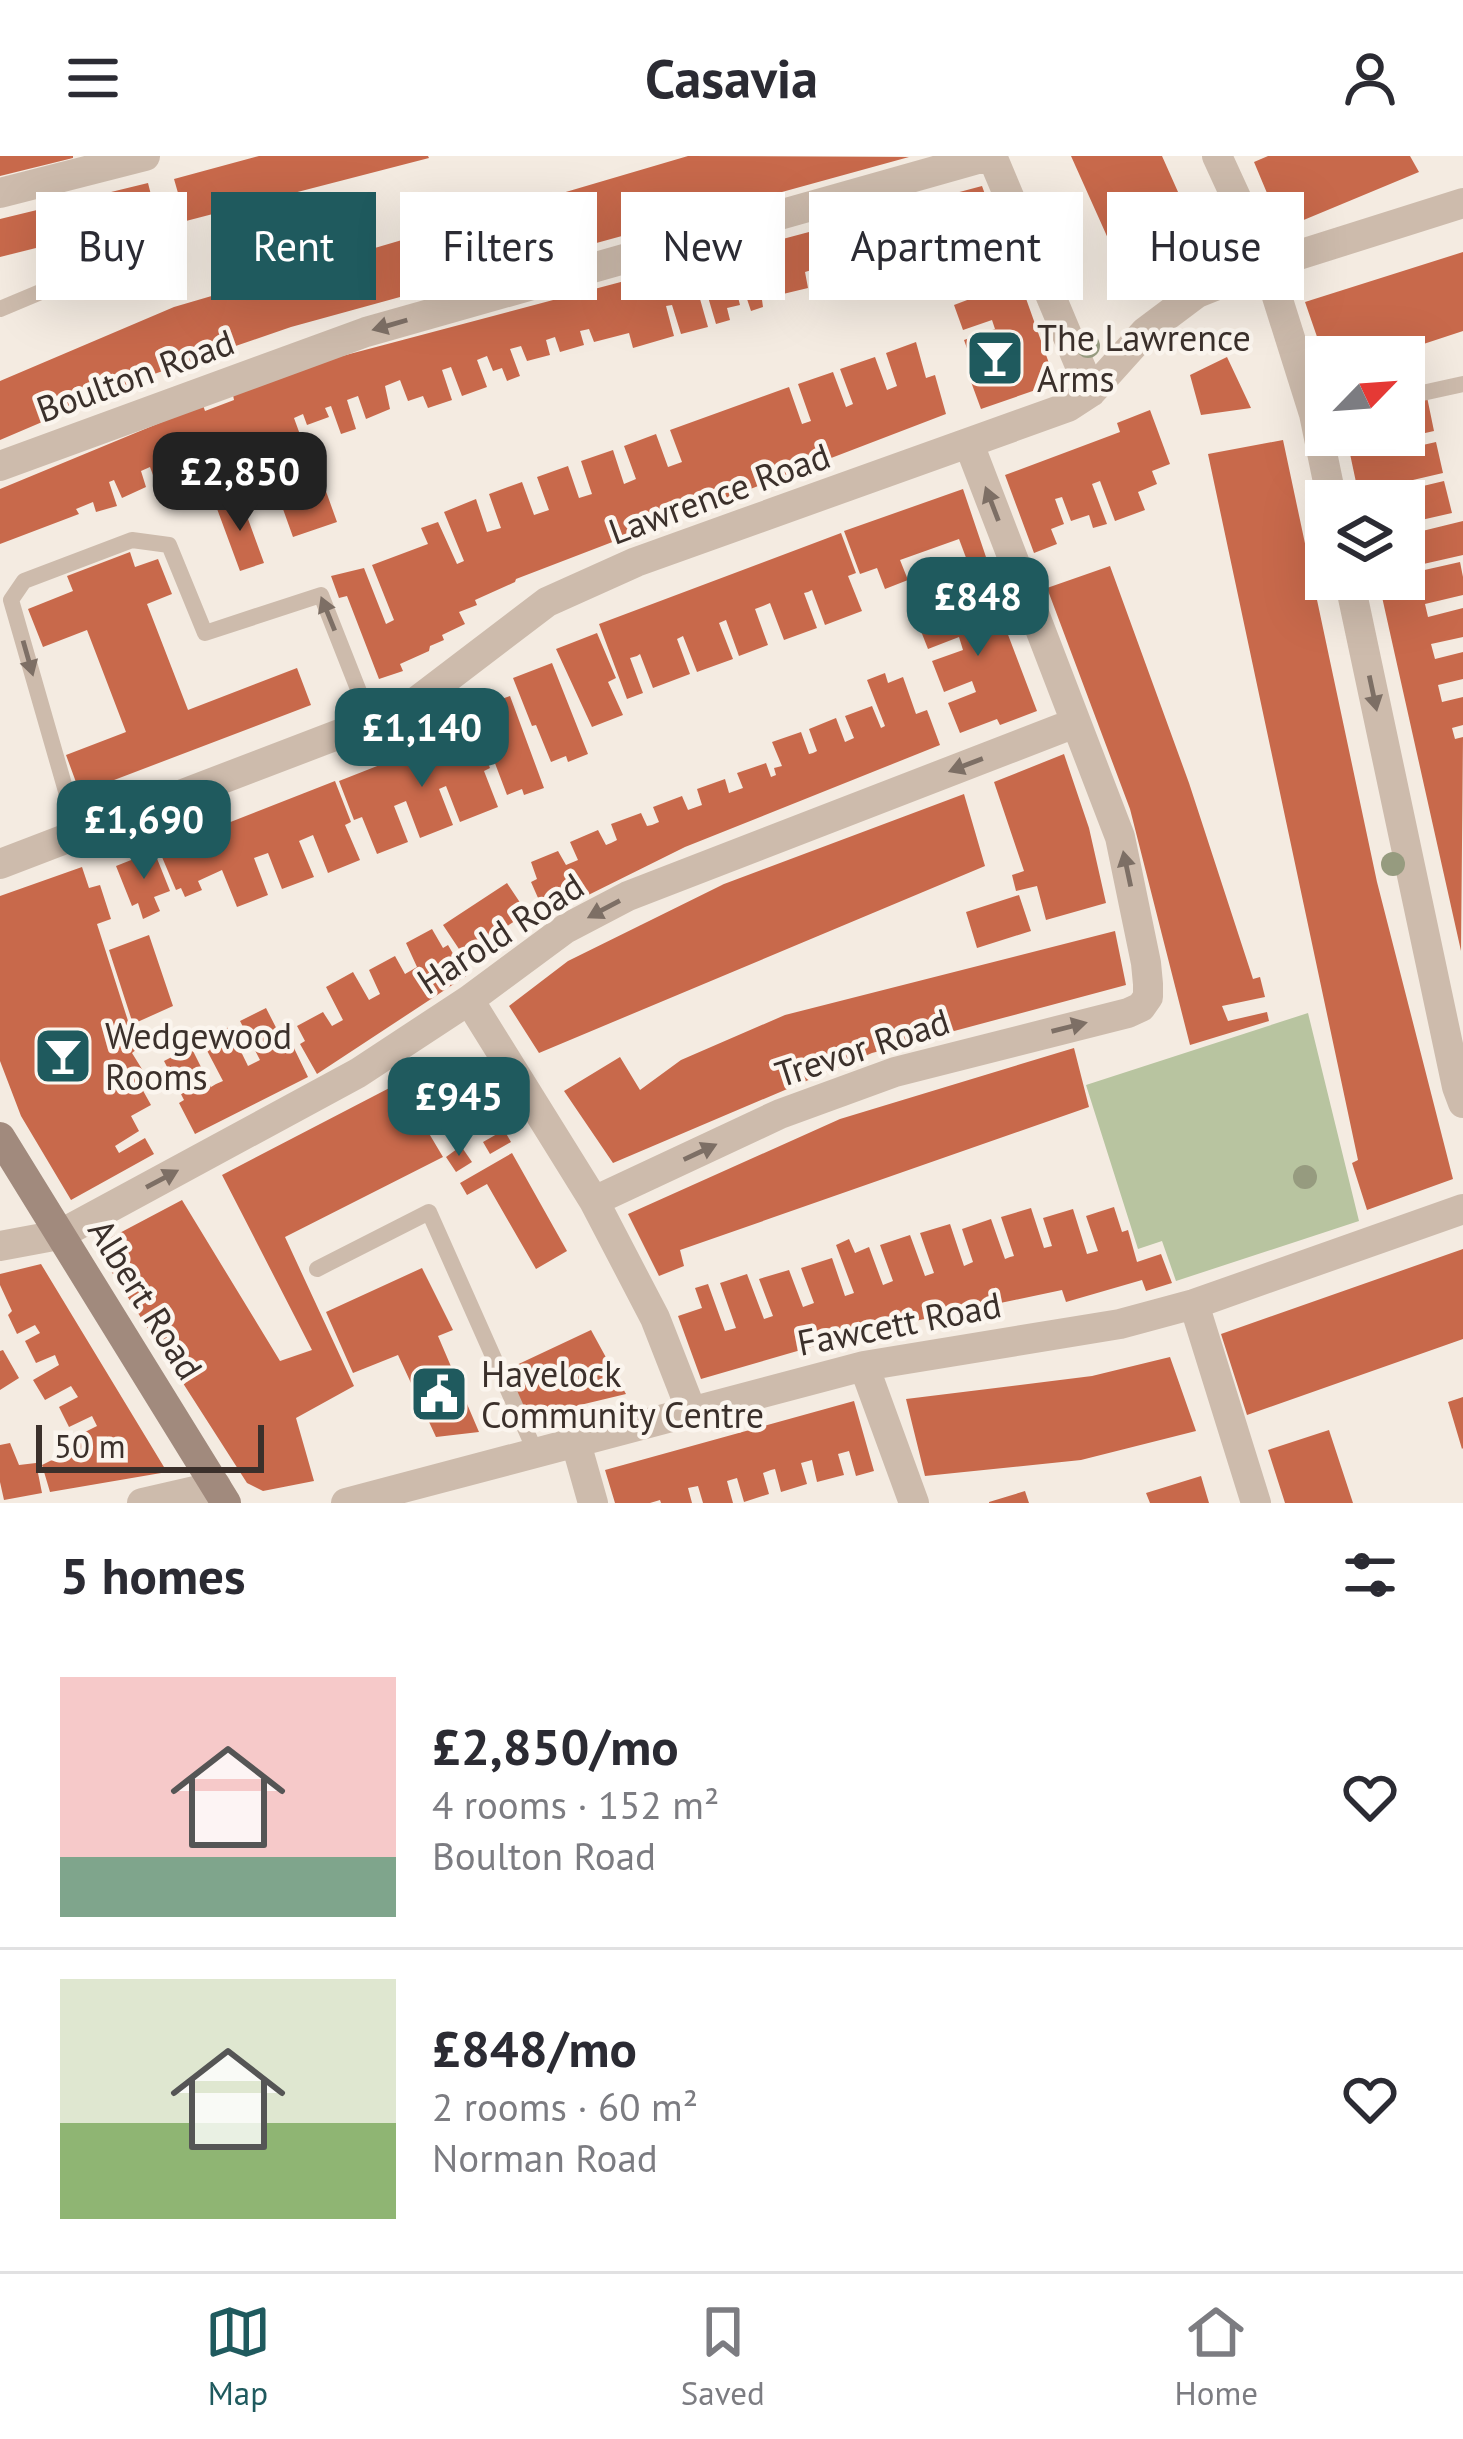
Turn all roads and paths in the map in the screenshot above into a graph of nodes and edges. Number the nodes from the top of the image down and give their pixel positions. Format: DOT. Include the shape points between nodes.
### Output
graph roads {
  1 [pos="145,156"];
  2 [pos="990,156"];
  3 [pos="1216,156"];
  4 [pos="1233,192"];
  5 [pos="0,193"];
  6 [pos="1463,203"];
  7 [pos="1304,254"];
  8 [pos="36,294"];
  9 [pos="1187,300"];
  10 [pos="1279,300"];
  11 [pos="0,309"];
  12 [pos="1463,384"];
  13 [pos="1091,392"];
  14 [pos="1425,392"];
  15 [pos="969,444"];
  16 [pos="0,466"];
  17 [pos="1328,480"];
  18 [pos="1353,600"];
  19 [pos="371,722"];
  20 [pos="1076,722"];
  21 [pos="78,833"];
  22 [pos="0,864"];
  23 [pos="469,1000"];
  24 [pos="1463,1103"];
  25 [pos="0,1136"];
  26 [pos="595,1201"];
  27 [pos="1463,1209"];
  28 [pos="59,1234"];
  29 [pos="0,1246"];
  30 [pos="317,1269"];
  31 [pos="1194,1304"];
  32 [pos="864,1366"];
  33 [pos="691,1410"];
  34 [pos="576,1443"];
  35 [pos="536,1454"];
  36 [pos="221,1494"];
  37 [pos="142,1503"];
  38 [pos="346,1503"];
  39 [pos="593,1503"];
  40 [pos="914,1503"];
  41 [pos="1256,1503"];
  1 -- 5 [label="street"];
  2 -- 13 [label="street, Boulton Road"];
  2 -- 16 [label="street, Boulton Road, one-way" via="366,332"];
  3 -- 4 [label="street"];
  6 -- 7 [label="street, Lawrence Road"];
  8 -- 11 [label="lane"];
  9 -- 13 [label="street, Lawrence Road"];
  10 -- 17 [label="street"];
  12 -- 14 [label="lane"];
  13 -- 15 [label="street, Lawrence Road"];
  15 -- 19 [label="street, Lawrence Road" via="636,562 547,602 417,701"];
  20 -- 15 [label="street, one-way"];
  18 -- 24 [label="street, one-way"];
  19 -- 21 [label="street, Lawrence Road"];
  19 -- 21 [label="lane, one-way" via="321,595 205,633 169,544 132,540 88,556 24,581 11,600"];
  20 -- 23 [label="street, Harold Road, one-way" via="628,896 566,929"];
  26 -- 20 [label="street, Trevor Road, one-way" via="780,1114 895,1072 1141,1006 1148,984 1120,837"];
  21 -- 22 [label="street, Lawrence Road"];
  23 -- 26 [label="street"];
  28 -- 23 [label="street, Harold Road, one-way" via="358,1073"];
  25 -- 28 [label="main road, Albert Road"];
  26 -- 33 [label="street"];
  27 -- 31 [label="street, Fawcett Road"];
  28 -- 29 [label="street, Harold Road"];
  28 -- 36 [label="main road, Albert Road"];
  30 -- 35 [label="lane" via="430,1212"];
  31 -- 32 [label="street, Fawcett Road"];
  31 -- 41 [label="street"];
  32 -- 33 [label="street, Fawcett Road"];
  32 -- 40 [label="street"];
  33 -- 34 [label="street, Fawcett Road"];
  34 -- 35 [label="street, Fawcett Road"];
  34 -- 39 [label="street"];
  35 -- 38 [label="street, Fawcett Road"];
  36 -- 37 [label="street"];
}
